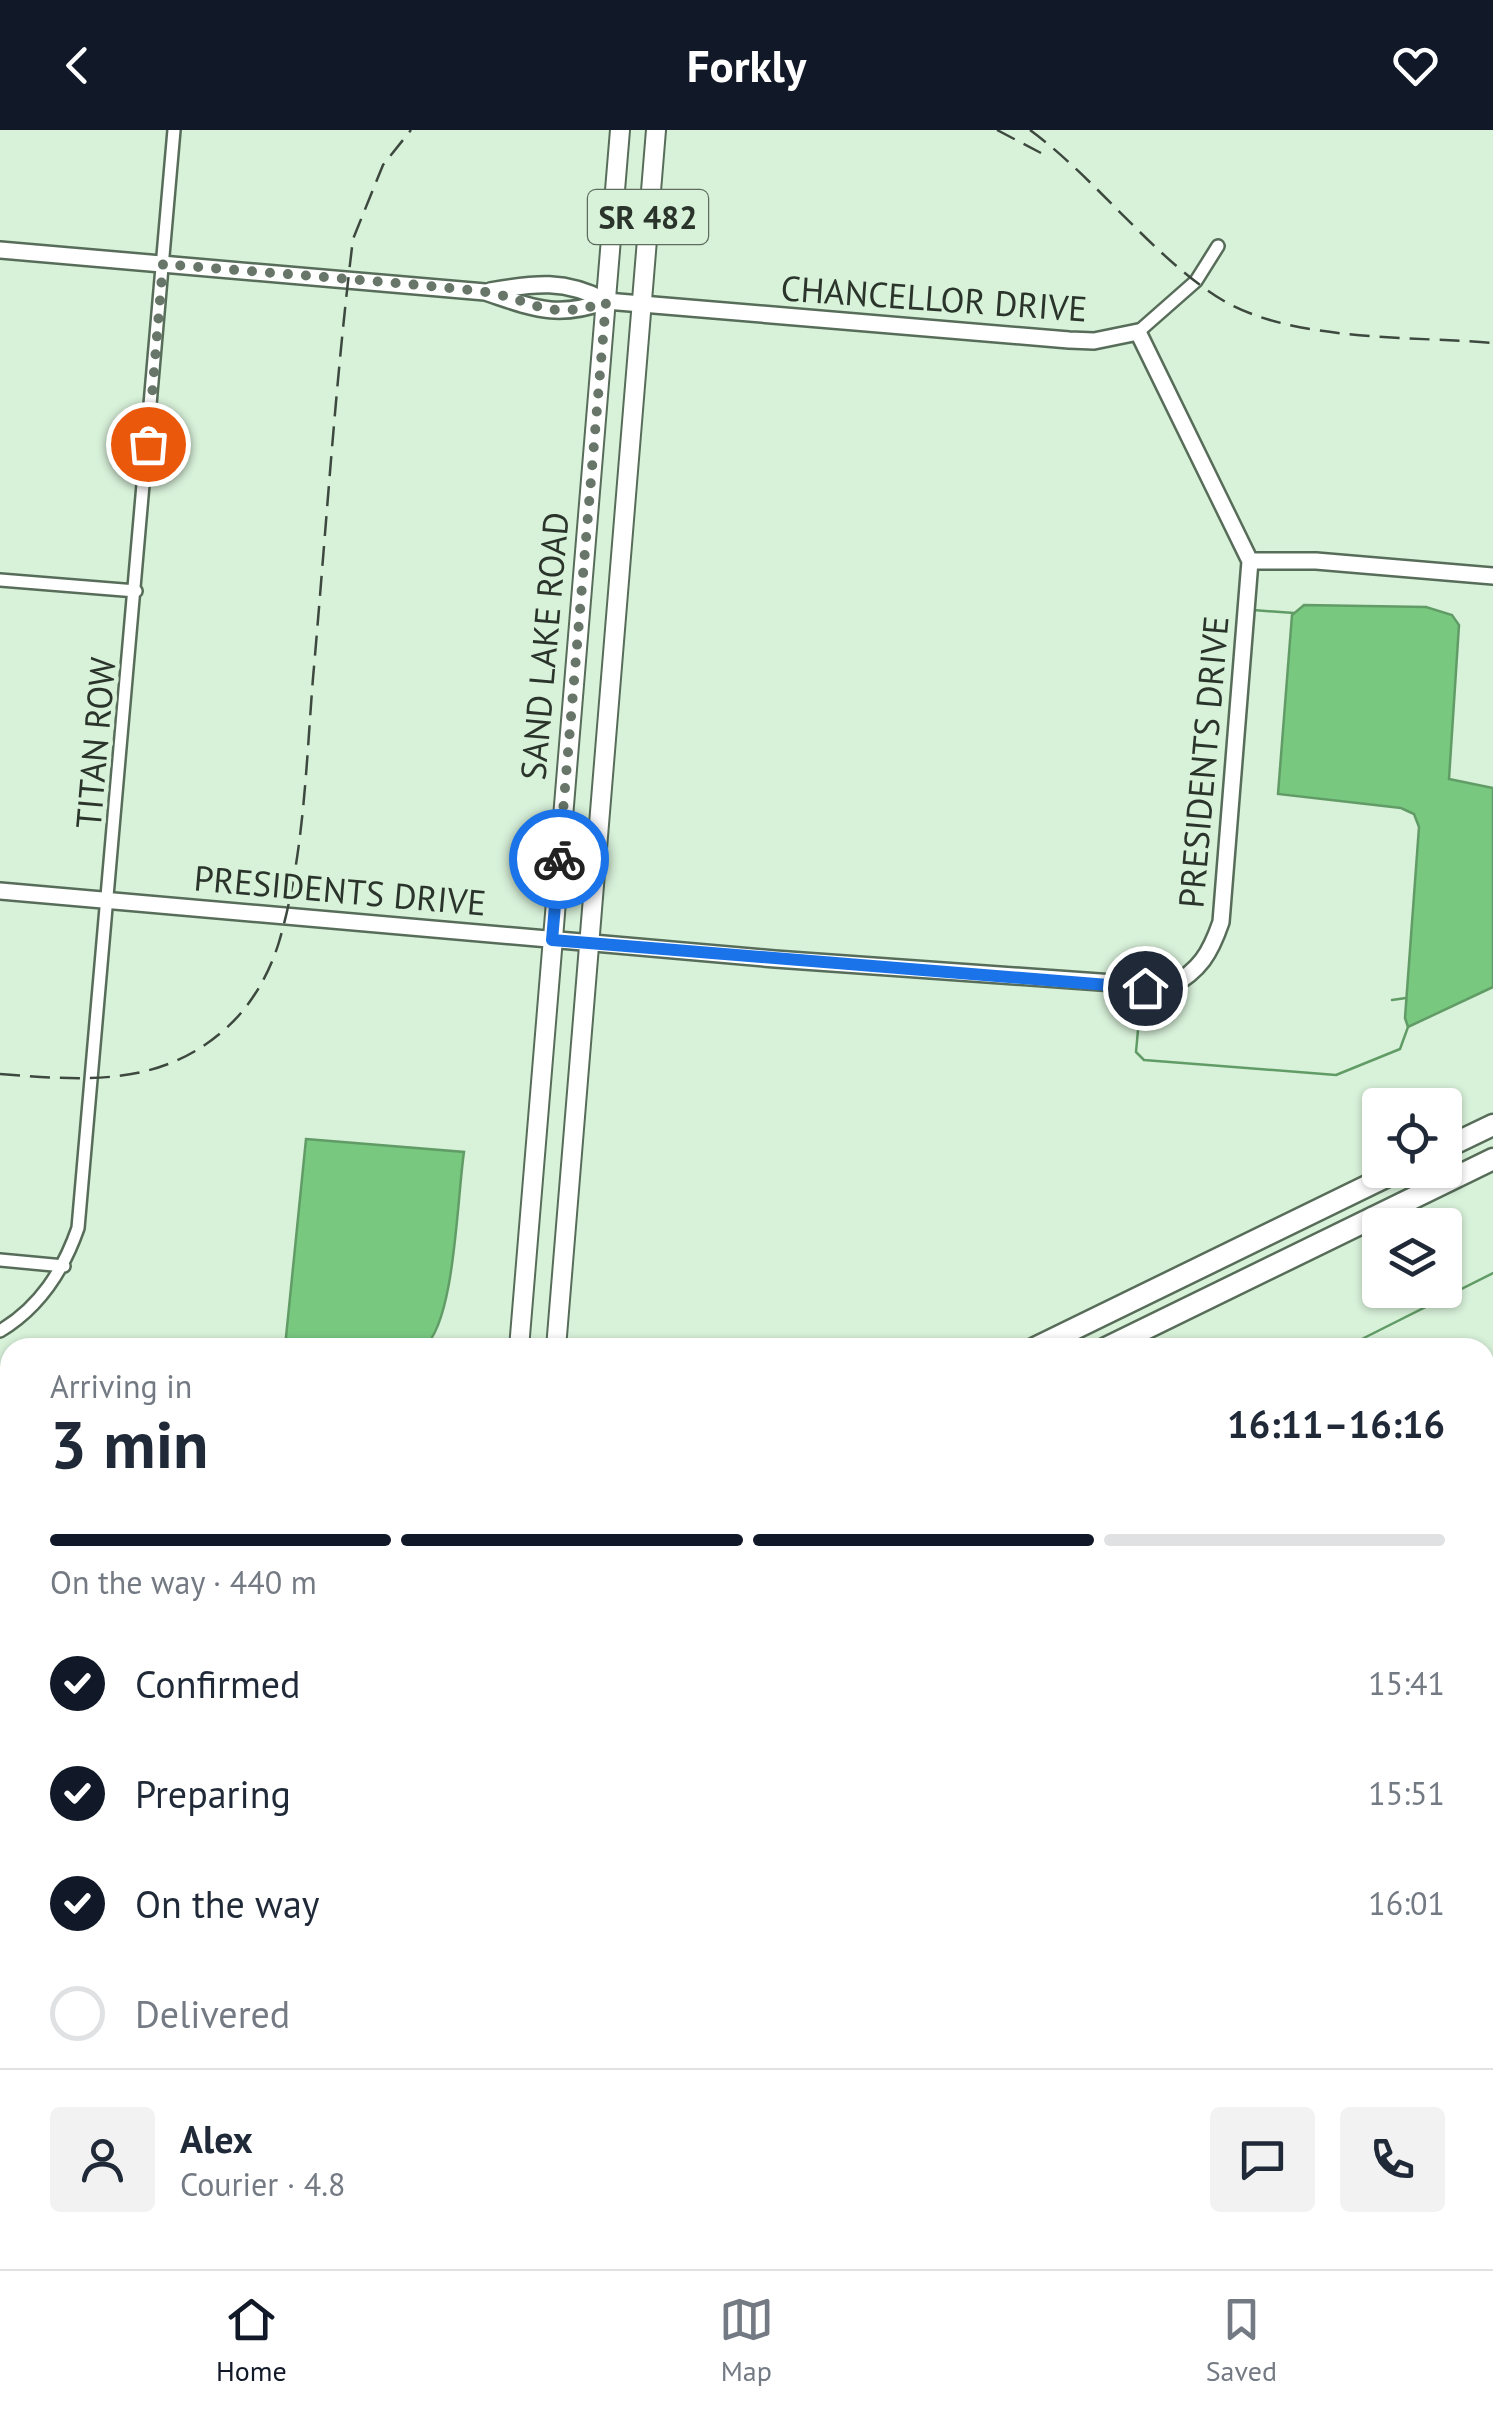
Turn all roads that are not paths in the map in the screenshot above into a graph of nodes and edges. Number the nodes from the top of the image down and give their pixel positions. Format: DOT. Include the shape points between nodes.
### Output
graph roads {
  1 [pos="174,130"];
  2 [pos="620,130"];
  3 [pos="656,130"];
  4 [pos="1218,246"];
  5 [pos="0,250"];
  6 [pos="163,264"];
  7 [pos="485,292"];
  8 [pos="606,302"];
  9 [pos="641,304"];
  10 [pos="1138,332"];
  11 [pos="1250,561"];
  12 [pos="1493,576"];
  13 [pos="0,580"];
  14 [pos="136,592"];
  15 [pos="0,890"];
  16 [pos="109,900"];
  17 [pos="552,940"];
  18 [pos="587,944"];
  19 [pos="1493,1124"];
  20 [pos="1462,1140"];
  21 [pos="1493,1159"];
  22 [pos="1363,1188"];
  23 [pos="0,1260"];
  24 [pos="64,1266"];
  25 [pos="0,1331"];
  26 [pos="520,1338"];
  27 [pos="557,1338"];
  28 [pos="1056,1338"];
  29 [pos="1126,1338"];
  1 -- 6 [label="street, TITAN ROW"];
  2 -- 8 [label="main road, SAND LAKE ROAD / SR 482"];
  3 -- 9 [label="main road, SAND LAKE ROAD / SR 482"];
  4 -- 10 [label="street" via="1196,281"];
  5 -- 6 [label="street, CHANCELLOR DRIVE"];
  6 -- 7 [label="street, CHANCELLOR DRIVE"];
  6 -- 14 [label="street, TITAN ROW"];
  7 -- 8 [label="street, CHANCELLOR DRIVE" via="549,311 574,313"];
  7 -- 8 [label="street, CHANCELLOR DRIVE" via="578,286"];
  8 -- 9 [label="street, CHANCELLOR DRIVE"];
  8 -- 17 [label="main road, SAND LAKE ROAD / SR 482"];
  9 -- 10 [label="street, CHANCELLOR DRIVE" via="1094,342"];
  9 -- 18 [label="main road, SAND LAKE ROAD / SR 482"];
  10 -- 11 [label="street"];
  11 -- 12 [label="street"];
  11 -- 18 [label="street, PRESIDENTS DRIVE" via="1220,922 1194,974 1170,987 1145,988"];
  13 -- 14 [label="street"];
  14 -- 16 [label="street, TITAN ROW"];
  15 -- 16 [label="street, PRESIDENTS DRIVE"];
  16 -- 17 [label="street, PRESIDENTS DRIVE"];
  16 -- 24 [label="street, TITAN ROW" via="84,1186"];
  17 -- 18 [label="street, PRESIDENTS DRIVE"];
  17 -- 26 [label="main road, SAND LAKE ROAD / SR 482"];
  18 -- 27 [label="main road, SAND LAKE ROAD / SR 482"];
  19 -- 20 [label="highway"];
  21 -- 29 [label="highway"];
  22 -- 28 [label="highway"];
  23 -- 24 [label="street"];
  24 -- 25 [label="street, TITAN ROW" via="39,1300"];
}
